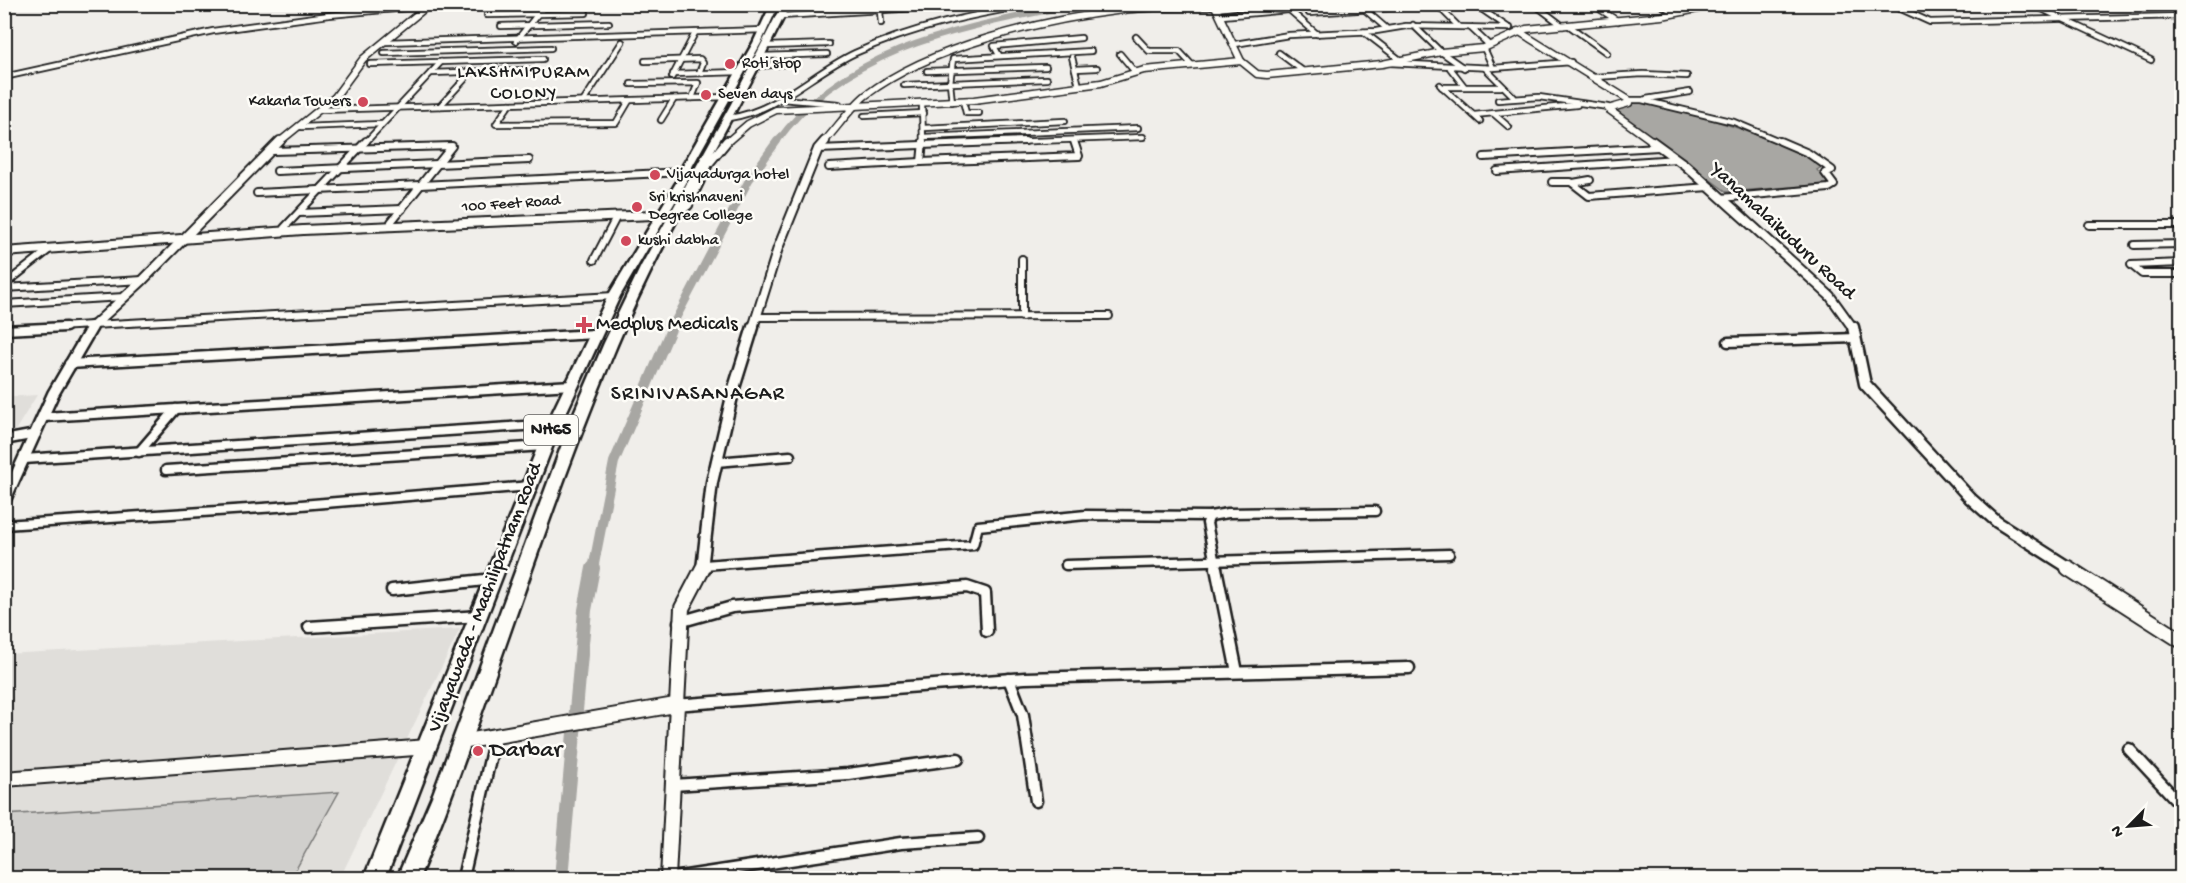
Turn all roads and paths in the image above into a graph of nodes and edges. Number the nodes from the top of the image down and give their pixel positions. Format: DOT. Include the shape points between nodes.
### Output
graph roads {
  1 [pos="555,4"];
  2 [pos="984,4"];
  3 [pos="1037,4"];
  4 [pos="1258,4"];
  5 [pos="1284,4"];
  6 [pos="1373,4"];
  7 [pos="1474,4"];
  8 [pos="1534,4"];
  9 [pos="1659,4"];
  10 [pos="1723,4"];
  11 [pos="1890,4"];
  12 [pos="2031,4"];
  13 [pos="433,5"];
  14 [pos="546,5"];
  15 [pos="514,6"];
  16 [pos="1214,6"];
  17 [pos="1406,7"];
  18 [pos="781,8"];
  19 [pos="1928,8"];
  20 [pos="1364,9"];
  21 [pos="1378,9"];
  22 [pos="1899,9"];
  23 [pos="1289,10"];
  24 [pos="1601,10"];
  25 [pos="880,11"];
  26 [pos="1443,11"];
  27 [pos="586,13"];
  28 [pos="1676,13"];
  29 [pos="537,14"];
  30 [pos="1309,14"];
  31 [pos="487,15"];
  32 [pos="1222,16"];
  33 [pos="2181,16"];
  34 [pos="2062,19"];
  35 [pos="1618,21"];
  36 [pos="609,22"];
  37 [pos="881,23"];
  38 [pos="1411,23"];
  39 [pos="528,25"];
  40 [pos="501,26"];
  41 [pos="1458,26"];
  42 [pos="1566,26"];
  43 [pos="1386,28"];
  44 [pos="1471,28"];
  45 [pos="1510,28"];
  46 [pos="764,30"];
  47 [pos="1518,31"];
  48 [pos="1364,32"];
  49 [pos="695,33"];
  50 [pos="1317,34"];
  51 [pos="1136,37"];
  52 [pos="1081,38"];
  53 [pos="518,39"];
  54 [pos="386,42"];
  55 [pos="622,42"];
  56 [pos="829,44"];
  57 [pos="1235,44"];
  58 [pos="1486,46"];
  59 [pos="551,48"];
  60 [pos="509,49"];
  61 [pos="1090,51"];
  62 [pos="1441,52"];
  63 [pos="1607,52"];
  64 [pos="384,53"];
  65 [pos="1279,53"];
  66 [pos="826,54"];
  67 [pos="1120,54"];
  68 [pos="999,55"];
  69 [pos="762,56"];
  70 [pos="1072,57"];
  71 [pos="543,59"];
  72 [pos="679,59"];
  73 [pos="1399,59"];
  74 [pos="499,60"];
  75 [pos="2151,60"];
  76 [pos="645,61"];
  77 [pos="1241,61"];
  78 [pos="441,62"];
  79 [pos="1571,62"];
  80 [pos="1389,63"];
  81 [pos="370,64"];
  82 [pos="786,64"];
  83 [pos="1192,65"];
  84 [pos="1046,67"];
  85 [pos="1097,68"];
  86 [pos="1449,68"];
  87 [pos="1464,68"];
  88 [pos="1485,68"];
  89 [pos="1493,68"];
  90 [pos="1075,69"];
  91 [pos="529,70"];
  92 [pos="951,70"];
  93 [pos="491,71"];
  94 [pos="927,71"];
  95 [pos="1304,71"];
  96 [pos="740,72"];
  97 [pos="1135,72"];
  98 [pos="431,73"];
  99 [pos="699,73"];
  100 [pos="673,74"];
  101 [pos="1687,76"];
  102 [pos="4,77"];
  103 [pos="1594,77"];
  104 [pos="1047,79"];
  105 [pos="465,80"];
  106 [pos="669,83"];
  107 [pos="950,83"];
  108 [pos="631,84"];
  109 [pos="904,85"];
  110 [pos="1079,86"];
  111 [pos="1464,86"];
  112 [pos="1502,87"];
  113 [pos="1534,92"];
  114 [pos="1690,92"];
  115 [pos="727,97"];
  116 [pos="1539,97"];
  117 [pos="692,98"];
  118 [pos="1514,98"];
  119 [pos="674,99"];
  120 [pos="782,99"];
  121 [pos="629,100"];
  122 [pos="1498,100"];
  123 [pos="1629,100"];
  124 [pos="1642,100"];
  125 [pos="963,101"];
  126 [pos="583,102"];
  127 [pos="952,102"];
  128 [pos="1580,103"];
  129 [pos="510,104"];
  130 [pos="922,104"];
  131 [pos="858,105"];
  132 [pos="440,106"];
  133 [pos="399,107"];
  134 [pos="1608,107"];
  135 [pos="320,110"];
  136 [pos="924,113"];
  137 [pos="979,113"];
  138 [pos="1494,114"];
  139 [pos="1474,115"];
  140 [pos="864,116"];
  141 [pos="661,120"];
  142 [pos="1065,121"];
  143 [pos="1480,121"];
  144 [pos="382,124"];
  145 [pos="301,127"];
  146 [pos="1509,127"];
  147 [pos="924,128"];
  148 [pos="1137,128"];
  149 [pos="726,130"];
  150 [pos="923,137"];
  151 [pos="1143,137"];
  152 [pos="1074,141"];
  153 [pos="1010,142"];
  154 [pos="922,146"];
  155 [pos="360,147"];
  156 [pos="1659,147"];
  157 [pos="818,149"];
  158 [pos="273,151"];
  159 [pos="1484,157"];
  160 [pos="1012,159"];
  161 [pos="1677,159"];
  162 [pos="529,160"];
  163 [pos="921,162"];
  164 [pos="439,163"];
  165 [pos="341,167"];
  166 [pos="829,167"];
  167 [pos="277,171"];
  168 [pos="1497,171"];
  169 [pos="684,172"];
  170 [pos="1590,180"];
  171 [pos="1552,182"];
  172 [pos="1573,183"];
  173 [pos="422,184"];
  174 [pos="1709,187"];
  175 [pos="321,190"];
  176 [pos="257,193"];
  177 [pos="1721,198"];
  178 [pos="402,209"];
  179 [pos="299,213"];
  180 [pos="670,214"];
  181 [pos="617,216"];
  182 [pos="568,218"];
  183 [pos="391,222"];
  184 [pos="2089,225"];
  185 [pos="2181,225"];
  186 [pos="284,228"];
  187 [pos="182,237"];
  188 [pos="2181,244"];
  189 [pos="2134,245"];
  190 [pos="642,246"];
  191 [pos="658,247"];
  192 [pos="50,249"];
  193 [pos="4,250"];
  194 [pos="1022,259"];
  195 [pos="594,260"];
  196 [pos="2181,263"];
  197 [pos="2181,274"];
  198 [pos="143,280"];
  199 [pos="4,286"];
  200 [pos="614,296"];
  201 [pos="124,297"];
  202 [pos="4,304"];
  203 [pos="1109,316"];
  204 [pos="758,317"];
  205 [pos="1022,317"];
  206 [pos="93,325"];
  207 [pos="4,330"];
  208 [pos="596,334"];
  209 [pos="1856,338"];
  210 [pos="1728,342"];
  211 [pos="69,364"];
  212 [pos="572,385"];
  213 [pos="176,409"];
  214 [pos="44,417"];
  215 [pos="554,424"];
  216 [pos="36,434"];
  217 [pos="7,440"];
  218 [pos="545,446"];
  219 [pos="4,450"];
  220 [pos="139,452"];
  221 [pos="790,456"];
  222 [pos="24,459"];
  223 [pos="716,462"];
  224 [pos="166,470"];
  225 [pos="530,486"];
  226 [pos="4,502"];
  227 [pos="1375,511"];
  228 [pos="1210,516"];
  229 [pos="4,525"];
  230 [pos="1449,554"];
  231 [pos="1215,560"];
  232 [pos="704,565"];
  233 [pos="1066,565"];
  234 [pos="495,579"];
  235 [pos="392,590"];
  236 [pos="480,616"];
  237 [pos="679,622"];
  238 [pos="309,627"];
  239 [pos="987,631"];
  240 [pos="2181,640"];
  241 [pos="1409,668"];
  242 [pos="1237,672"];
  243 [pos="1010,679"];
  244 [pos="675,705"];
  245 [pos="495,737"];
  246 [pos="461,742"];
  247 [pos="428,747"];
  248 [pos="2129,749"];
  249 [pos="958,759"];
  250 [pos="4,779"];
  251 [pos="673,785"];
  252 [pos="1036,801"];
  253 [pos="2181,806"];
  254 [pos="978,838"];
  255 [pos="375,879"];
  256 [pos="408,879"];
  257 [pos="463,879"];
  258 [pos="668,879"];
  259 [pos="673,879"];
  1 -- 14 [label="street"];
  2 -- 25 [label="street"];
  3 -- 120 [label="street" via="986,13 887,40 826,68"];
  4 -- 16 [label="street"];
  5 -- 23 [label="street"];
  6 -- 21 [label="street"];
  7 -- 45 [label="street"];
  8 -- 42 [label="street"];
  9 -- 28 [label="street"];
  10 -- 28 [label="street"];
  11 -- 22 [label="street"];
  12 -- 34 [label="street"];
  13 -- 54 [label="street"];
  13 -- 102 [label="street" via="213,32"];
  14 -- 15 [label="street"];
  14 -- 29 [label="street"];
  16 -- 32 [label="street"];
  16 -- 131 [label="street" via="1124,10 991,38 920,62 883,83"];
  17 -- 21 [label="street"];
  18 -- 25 [label="street"];
  18 -- 46 [label="highway, Vijayawada - Machilipatnam Road / NH65"];
  18 -- 69 [label="highway, Vijayawada - Machilipatnam Road / NH65"];
  19 -- 22 [label="street"];
  20 -- 21 [label="street"];
  20 -- 30 [label="street"];
  20 -- 43 [label="street"];
  22 -- 34 [label="street" via="1930,22"];
  23 -- 32 [label="street"];
  23 -- 50 [label="street"];
  24 -- 35 [label="street"];
  25 -- 37 [label="street"];
  26 -- 41 [label="street"];
  27 -- 29 [label="street"];
  28 -- 35 [label="street"];
  29 -- 31 [label="street"];
  29 -- 39 [label="street"];
  32 -- 57 [label="street"];
  33 -- 34 [label="street"];
  34 -- 75 [label="street"];
  35 -- 42 [label="street"];
  36 -- 39 [label="street"];
  38 -- 41 [label="street"];
  38 -- 43 [label="street"];
  38 -- 62 [label="street"];
  39 -- 40 [label="street"];
  39 -- 53 [label="street"];
  41 -- 44 [label="street"];
  42 -- 47 [label="street"];
  42 -- 63 [label="street"];
  43 -- 48 [label="street"];
  44 -- 45 [label="street"];
  44 -- 58 [label="street"];
  45 -- 47 [label="street"];
  46 -- 49 [label="street"];
  46 -- 96 [label="highway, Vijayawada - Machilipatnam Road / NH65"];
  47 -- 58 [label="street" via="1509,39"];
  47 -- 79 [label="street"];
  48 -- 50 [label="street"];
  48 -- 73 [label="street"];
  49 -- 53 [label="street"];
  49 -- 72 [label="street"];
  50 -- 57 [label="street"];
  51 -- 83 [label="street" via="1151,52 1179,51"];
  52 -- 68 [label="street" via="994,46"];
  53 -- 54 [label="street"];
  53 -- 60 [label="street"];
  54 -- 135 [label="street" via="356,66 335,97"];
  55 -- 126 [label="street"];
  56 -- 69 [label="street"];
  57 -- 77 [label="street"];
  58 -- 62 [label="street"];
  58 -- 89 [label="street"];
  59 -- 60 [label="street"];
  60 -- 64 [label="street"];
  60 -- 74 [label="street"];
  61 -- 68 [label="street"];
  62 -- 73 [label="street"];
  62 -- 87 [label="street"];
  65 -- 95 [label="street"];
  66 -- 69 [label="street"];
  67 -- 97 [label="street"];
  68 -- 92 [label="street" via="953,59"];
  69 -- 82 [label="street"];
  69 -- 149 [label="highway, Vijayawada - Machilipatnam Road / NH65"];
  70 -- 90 [label="street"];
  71 -- 74 [label="street"];
  72 -- 76 [label="street"];
  72 -- 99 [label="street" via="703,60"];
  72 -- 100 [label="street"];
  73 -- 80 [label="street"];
  74 -- 78 [label="street"];
  74 -- 93 [label="street"];
  77 -- 83 [label="street"];
  77 -- 95 [label="street" via="1261,75"];
  78 -- 81 [label="street"];
  78 -- 98 [label="street"];
  79 -- 89 [label="street"];
  79 -- 103 [label="street"];
  80 -- 86 [label="street"];
  80 -- 95 [label="street"];
  83 -- 97 [label="street"];
  84 -- 92 [label="street"];
  85 -- 90 [label="street"];
  86 -- 87 [label="street"];
  86 -- 111 [label="street"];
  87 -- 88 [label="street"];
  88 -- 89 [label="street"];
  88 -- 112 [label="street"];
  90 -- 110 [label="street"];
  91 -- 93 [label="street"];
  92 -- 94 [label="street"];
  92 -- 107 [label="street"];
  93 -- 98 [label="street"];
  96 -- 99 [label="street"];
  96 -- 115 [label="highway, Vijayawada - Machilipatnam Road / NH65"];
  97 -- 110 [label="street" via="1109,82"];
  98 -- 133 [label="street"];
  99 -- 100 [label="street"];
  100 -- 106 [label="street"];
  101 -- 103 [label="street"];
  103 -- 123 [label="street"];
  104 -- 107 [label="street"];
  105 -- 132 [label="street"];
  106 -- 108 [label="street"];
  106 -- 117 [label="street" via="698,83"];
  107 -- 109 [label="street"];
  107 -- 127 [label="street"];
  110 -- 125 [label="street"];
  111 -- 112 [label="street"];
  111 -- 139 [label="street" via="1440,86"];
  112 -- 118 [label="street"];
  113 -- 116 [label="street"];
  114 -- 124 [label="street"];
  115 -- 117 [label="street"];
  115 -- 169 [label="highway, Vijayawada - Machilipatnam Road / NH65"];
  116 -- 118 [label="street"];
  116 -- 128 [label="street"];
  117 -- 119 [label="street"];
  118 -- 122 [label="street"];
  119 -- 121 [label="street"];
  119 -- 141 [label="street"];
  120 -- 131 [label="street"];
  120 -- 149 [label="street" via="741,118"];
  121 -- 126 [label="street"];
  121 -- 129 [label="street" via="616,123 496,124"];
  123 -- 124 [label="street"];
  123 -- 134 [label="street"];
  124 -- 177 [label="street" via="1734,122 1808,153 1832,170 1826,173 1834,185 1829,188"];
  125 -- 127 [label="street"];
  125 -- 137 [label="street" via="966,113"];
  126 -- 129 [label="street"];
  127 -- 130 [label="street"];
  128 -- 134 [label="street"];
  128 -- 138 [label="street"];
  129 -- 132 [label="street"];
  130 -- 131 [label="street"];
  130 -- 136 [label="street"];
  131 -- 149 [label="street" via="776,110"];
  131 -- 157 [label="street"];
  132 -- 133 [label="street"];
  133 -- 135 [label="street"];
  133 -- 144 [label="street"];
  134 -- 156 [label="street, Yanamalaikuduru Road"];
  135 -- 145 [label="street"];
  136 -- 140 [label="street"];
  136 -- 147 [label="street"];
  138 -- 139 [label="street"];
  138 -- 146 [label="street"];
  139 -- 143 [label="street"];
  142 -- 147 [label="street"];
  144 -- 145 [label="street"];
  144 -- 155 [label="street"];
  145 -- 158 [label="street" via="285,136"];
  147 -- 150 [label="street"];
  148 -- 150 [label="street"];
  149 -- 180 [label="highway, Vijayawada - Machilipatnam Road / NH65"];
  150 -- 154 [label="street"];
  151 -- 152 [label="street"];
  152 -- 153 [label="street"];
  152 -- 160 [label="street" via="1079,156"];
  153 -- 154 [label="street"];
  153 -- 160 [label="street"];
  154 -- 157 [label="street"];
  154 -- 163 [label="street"];
  155 -- 158 [label="street"];
  155 -- 164 [label="street" via="452,146"];
  155 -- 165 [label="street"];
  156 -- 159 [label="street"];
  156 -- 161 [label="street, Yanamalaikuduru Road"];
  157 -- 204 [label="street" via="778,248"];
  158 -- 187 [label="street"];
  160 -- 163 [label="street"];
  161 -- 168 [label="street"];
  161 -- 174 [label="street, Yanamalaikuduru Road"];
  162 -- 164 [label="street"];
  163 -- 166 [label="street"];
  164 -- 165 [label="street"];
  164 -- 173 [label="street"];
  165 -- 167 [label="street"];
  165 -- 175 [label="street"];
  169 -- 173 [label="street"];
  169 -- 180 [label="highway, Vijayawada - Machilipatnam Road / NH65"];
  170 -- 172 [label="street"];
  171 -- 172 [label="street"];
  172 -- 174 [label="street" via="1589,195"];
  173 -- 175 [label="street"];
  173 -- 178 [label="street"];
  174 -- 177 [label="street, Yanamalaikuduru Road"];
  175 -- 176 [label="street"];
  175 -- 179 [label="street"];
  177 -- 209 [label="street, Yanamalaikuduru Road" via="1830,296 1846,315"];
  178 -- 179 [label="street"];
  178 -- 183 [label="street"];
  179 -- 186 [label="street"];
  180 -- 181 [label="street"];
  180 -- 190 [label="highway, Vijayawada - Machilipatnam Road / NH65"];
  180 -- 191 [label="highway, Vijayawada - Machilipatnam Road / NH65"];
  181 -- 182 [label="street"];
  181 -- 195 [label="street"];
  182 -- 183 [label="street, 100 Feet Road"];
  182 -- 187 [label="street, 100 Feet Road"];
  183 -- 186 [label="street, 100 Feet Road"];
  184 -- 185 [label="street"];
  186 -- 187 [label="street, 100 Feet Road"];
  187 -- 192 [label="street, 100 Feet Road"];
  187 -- 193 [label="street, 100 Feet Road"];
  187 -- 198 [label="street"];
  188 -- 189 [label="street"];
  190 -- 191 [label="highway"];
  190 -- 200 [label="highway, Vijayawada - Machilipatnam Road / NH65"];
  191 -- 246 [label="highway, Vijayawada - Machilipatnam Road / NH65" via="578,420"];
  192 -- 193 [label="street, 100 Feet Road"];
  192 -- 199 [label="street"];
  194 -- 205 [label="street"];
  196 -- 197 [label="street" via="2131,264 2142,274"];
  198 -- 199 [label="street"];
  198 -- 201 [label="street"];
  200 -- 206 [label="street"];
  200 -- 208 [label="highway, Vijayawada - Machilipatnam Road / NH65"];
  201 -- 202 [label="street"];
  201 -- 206 [label="street"];
  203 -- 205 [label="street"];
  204 -- 205 [label="street"];
  204 -- 223 [label="street" via="734,388"];
  206 -- 207 [label="street"];
  206 -- 211 [label="street"];
  208 -- 211 [label="street"];
  208 -- 212 [label="highway, Vijayawada - Machilipatnam Road / NH65"];
  209 -- 210 [label="street"];
  209 -- 240 [label="street, Yanamalaikuduru Road" via="1859,374 1864,384 1970,498 2023,540"];
  211 -- 214 [label="street"];
  212 -- 213 [label="street"];
  212 -- 215 [label="highway, Vijayawada - Machilipatnam Road / NH65"];
  213 -- 214 [label="street"];
  213 -- 220 [label="street"];
  214 -- 216 [label="street"];
  215 -- 218 [label="highway, Vijayawada - Machilipatnam Road / NH65"];
  215 -- 220 [label="street"];
  216 -- 217 [label="street"];
  216 -- 222 [label="street"];
  217 -- 219 [label="street"];
  218 -- 224 [label="street"];
  218 -- 225 [label="highway, Vijayawada - Machilipatnam Road / NH65"];
  220 -- 222 [label="street"];
  221 -- 223 [label="street"];
  222 -- 226 [label="street"];
  223 -- 232 [label="street"];
  225 -- 229 [label="street"];
  225 -- 234 [label="highway, Vijayawada - Machilipatnam Road / NH65"];
  227 -- 228 [label="street"];
  228 -- 231 [label="street" via="1207,523"];
  228 -- 232 [label="street" via="1052,518 978,526 973,545"];
  230 -- 231 [label="street"];
  231 -- 233 [label="street"];
  231 -- 242 [label="street"];
  232 -- 237 [label="street" via="683,603"];
  234 -- 235 [label="street"];
  234 -- 236 [label="highway, Vijayawada - Machilipatnam Road / NH65"];
  236 -- 238 [label="street"];
  236 -- 247 [label="highway, Vijayawada - Machilipatnam Road / NH65"];
  237 -- 239 [label="street" via="732,607 967,587 985,593"];
  237 -- 244 [label="street"];
  241 -- 242 [label="street"];
  242 -- 243 [label="street"];
  243 -- 244 [label="street"];
  243 -- 252 [label="street" via="1023,715"];
  244 -- 245 [label="street"];
  244 -- 251 [label="street"];
  245 -- 246 [label="street"];
  245 -- 257 [label="street"];
  246 -- 256 [label="highway, Vijayawada - Machilipatnam Road / NH65"];
  247 -- 250 [label="street"];
  247 -- 255 [label="highway, Vijayawada - Machilipatnam Road / NH65"];
  248 -- 253 [label="street"];
  249 -- 251 [label="street" via="848,774"];
  251 -- 258 [label="street"];
  254 -- 259 [label="street" via="901,843"];
}
